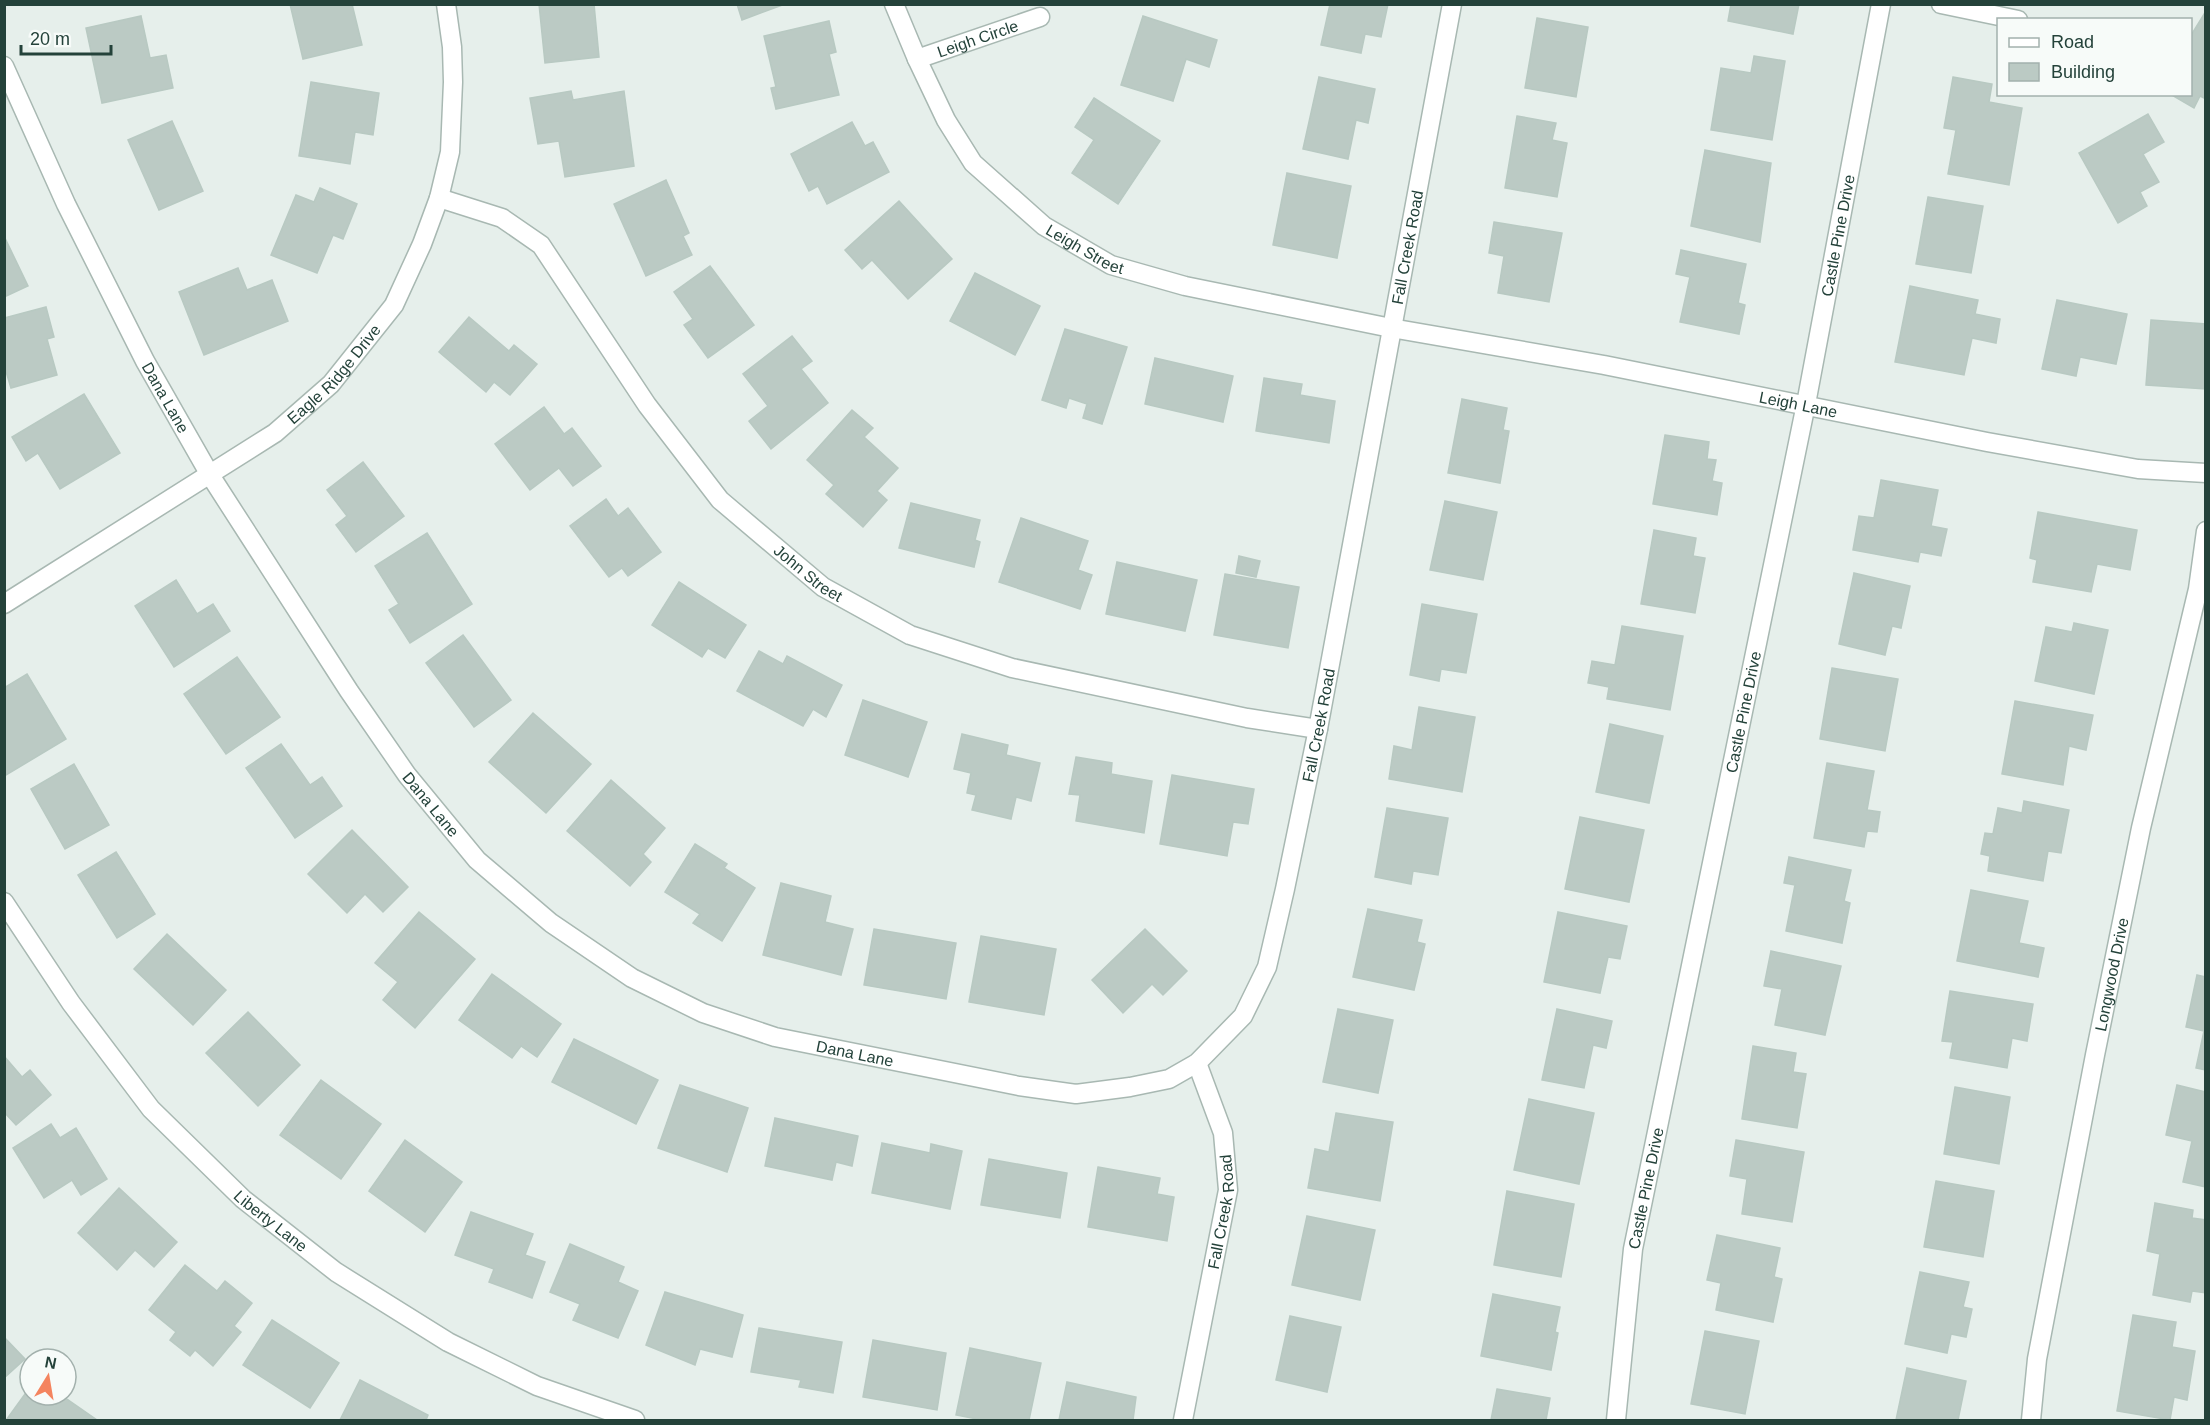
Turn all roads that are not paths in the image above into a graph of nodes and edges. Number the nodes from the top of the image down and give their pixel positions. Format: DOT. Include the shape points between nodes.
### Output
graph roads {
  1 [pos="446,4"];
  2 [pos="894,4"];
  3 [pos="1452,4"];
  4 [pos="1881,4"];
  5 [pos="1941,4"];
  6 [pos="1040,17"];
  7 [pos="2008,18"];
  8 [pos="917,59"];
  9 [pos="4,66"];
  10 [pos="439,198"];
  11 [pos="1392,328"];
  12 [pos="1806,404"];
  13 [pos="2205,473"];
  14 [pos="210,475"];
  15 [pos="2205,531"];
  16 [pos="4,604"];
  17 [pos="1318,729"];
  18 [pos="4,902"];
  19 [pos="1197,1063"];
  20 [pos="635,1420"];
  21 [pos="1183,1420"];
  22 [pos="1616,1420"];
  23 [pos="2031,1420"];
  1 -- 10 [label="street, Eagle Ridge Drive" via="453,82 450,152"];
  2 -- 8 [label="street, Leigh Street"];
  3 -- 11 [label="street, Fall Creek Road"];
  4 -- 12 [label="street, Castle Pine Drive"];
  5 -- 7 [label="street"];
  6 -- 8 [label="street, Leigh Circle"];
  8 -- 11 [label="street, Leigh Street" via="946,120 973,163 1044,226 1111,265 1185,286"];
  9 -- 14 [label="street, Dana Lane" via="71,214 145,361"];
  10 -- 14 [label="street, Eagle Ridge Drive" via="394,304 331,384 275,433"];
  10 -- 17 [label="street, John Street" via="502,218 541,245 647,405 720,500 823,587 910,635 1012,668 1247,718"];
  11 -- 12 [label="street, Leigh Lane"];
  11 -- 17 [label="street, Fall Creek Road"];
  12 -- 13 [label="street, Leigh Lane" via="2127,467"];
  12 -- 22 [label="street, Castle Pine Drive" via="1633,1249"];
  14 -- 16 [label="street, Eagle Ridge Drive"];
  14 -- 19 [label="street, Dana Lane" via="406,775 477,860 551,923 632,978 703,1013 774,1037 1019,1086 1076,1094 1169,1079"];
  15 -- 23 [label="street, Longwood Drive" via="2198,589 2141,828 2095,1055 2037,1359"];
  17 -- 19 [label="street, Fall Creek Road" via="1267,967 1243,1016"];
  18 -- 20 [label="street, Liberty Lane" via="71,1003 151,1109 243,1199 336,1272 448,1342 537,1386"];
  19 -- 21 [label="street, Fall Creek Road" via="1223,1133 1228,1190"];
}
